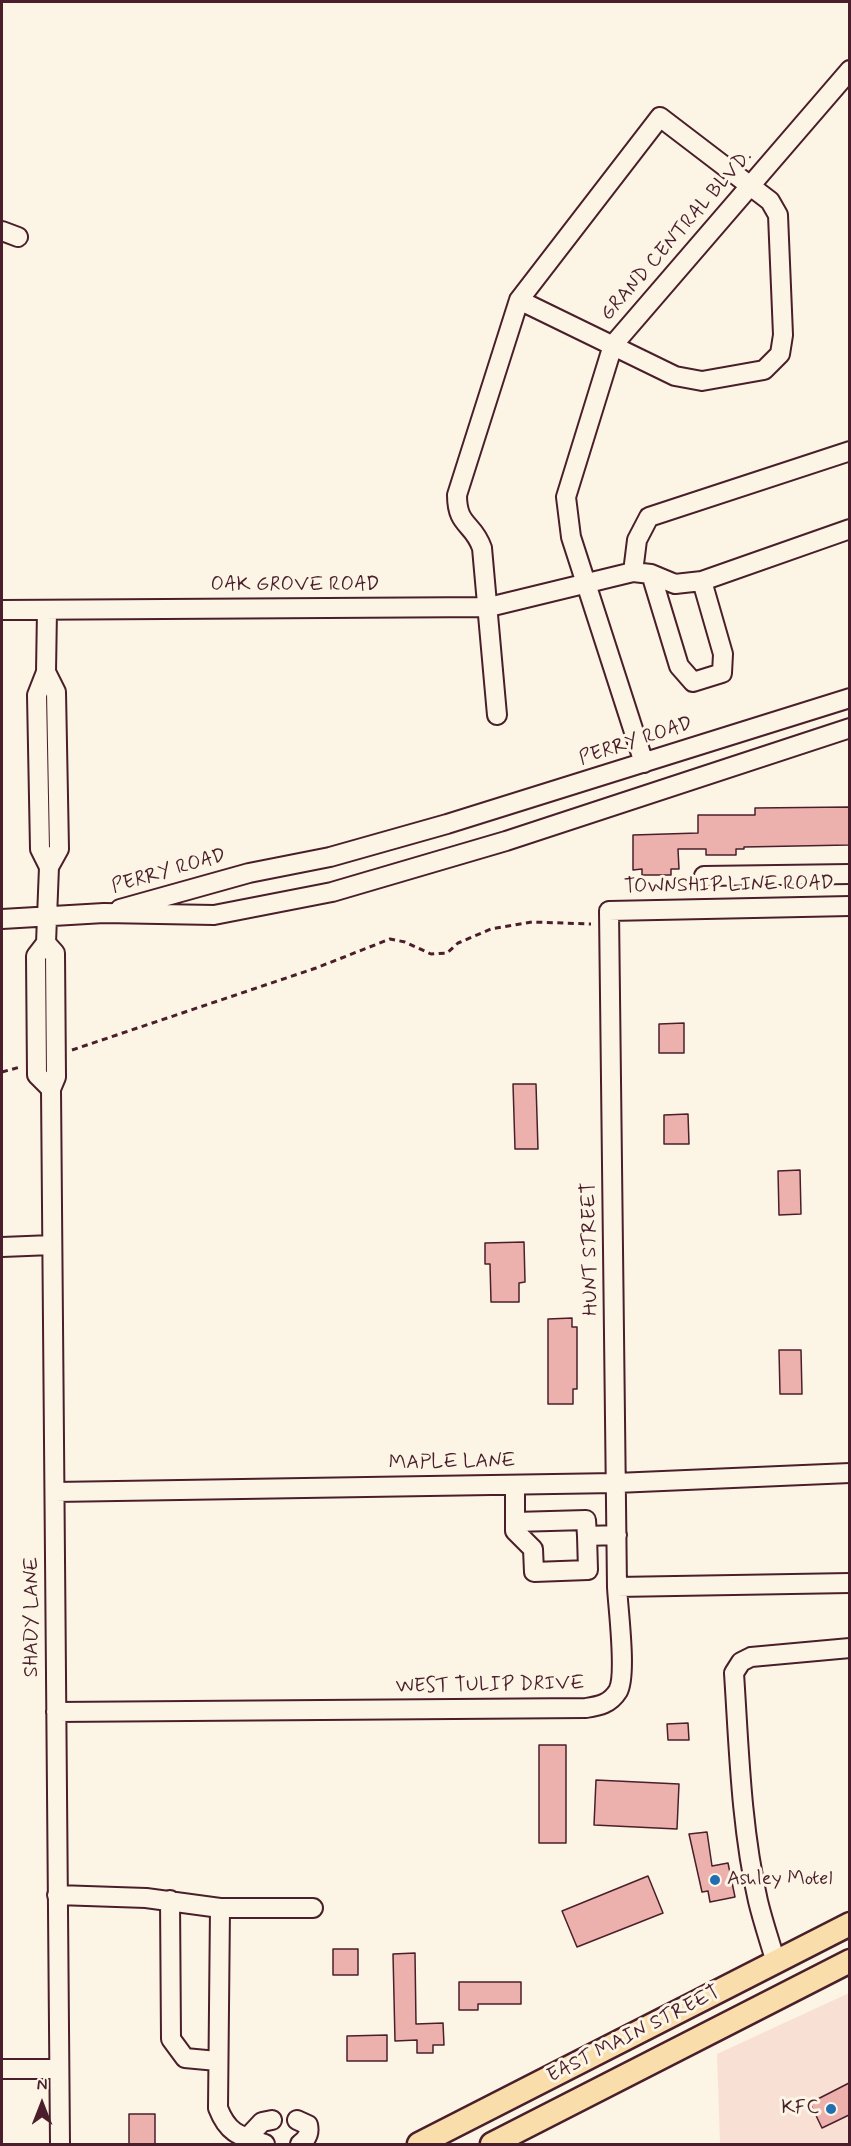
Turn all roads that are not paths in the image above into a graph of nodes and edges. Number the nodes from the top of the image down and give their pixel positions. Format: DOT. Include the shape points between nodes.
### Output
graph roads {
  1 [pos="849,70"];
  2 [pos="750,184"];
  3 [pos="519,300"];
  4 [pos="614,345"];
  5 [pos="849,451"];
  6 [pos="849,530"];
  7 [pos="642,573"];
  8 [pos="702,581"];
  9 [pos="586,585"];
  10 [pos="489,607"];
  11 [pos="2,610"];
  12 [pos="47,610"];
  13 [pos="849,698"];
  14 [pos="497,715"];
  15 [pos="849,728"];
  16 [pos="644,763"];
  17 [pos="849,874"];
  18 [pos="704,876"];
  19 [pos="849,906"];
  20 [pos="609,911"];
  21 [pos="104,913"];
  22 [pos="46,917"];
  23 [pos="2,919"];
  24 [pos="46,943"];
  25 [pos="51,1089"];
  26 [pos="52,1245"];
  27 [pos="2,1247"];
  28 [pos="849,1473"];
  29 [pos="616,1483"];
  30 [pos="514,1485"];
  31 [pos="55,1492"];
  32 [pos="515,1522"];
  33 [pos="617,1535"];
  34 [pos="587,1536"];
  35 [pos="849,1582"];
  36 [pos="617,1587"];
  37 [pos="849,1648"];
  38 [pos="56,1712"];
  39 [pos="57,1895"];
  40 [pos="170,1900"];
  41 [pos="220,1908"];
  42 [pos="313,1908"];
  43 [pos="849,1924"];
  44 [pos="849,1961"];
  45 [pos="776,1963"];
  46 [pos="217,2061"];
  47 [pos="2,2069"];
  48 [pos="59,2069"];
  49 [pos="272,2120"];
  50 [pos="297,2120"];
  51 [pos="256,2141"];
  52 [pos="60,2145"];
  53 [pos="300,2145"];
  54 [pos="419,2145"];
  55 [pos="492,2145"];
  1 -- 2 [label="street, GRAND CENTRAL BLVD."];
  2 -- 3 [label="street" via="660,117"];
  2 -- 4 [label="street, GRAND CENTRAL BLVD."];
  2 -- 4 [label="street" via="770,201 778,215 783,335 780,354 764,370 702,381 675,376"];
  3 -- 4 [label="street"];
  3 -- 10 [label="street" via="457,495 457,511 463,522 477,532 482,548"];
  4 -- 9 [label="street, GRAND CENTRAL BLVD." via="566,496 571,537"];
  5 -- 7 [label="street" via="649,518 637,540"];
  6 -- 8 [label="street"];
  7 -- 8 [label="street" via="675,584"];
  7 -- 8 [label="street" via="679,666 693,682 722,673 723,654"];
  7 -- 9 [label="street, OAK GROVE ROAD"];
  9 -- 10 [label="street, OAK GROVE ROAD"];
  9 -- 16 [label="street, GRAND CENTRAL BLVD."];
  10 -- 12 [label="street, OAK GROVE ROAD"];
  10 -- 14 [label="street"];
  11 -- 12 [label="street, OAK GROVE ROAD"];
  12 -- 22 [label="street" via="46,672 38,695 40,849 49,867"];
  13 -- 16 [label="street, PERRY ROAD"];
  15 -- 21 [label="street, PERRY ROAD" via="506,841 332,892 214,915"];
  16 -- 21 [label="street, PERRY ROAD" via="330,857 249,873"];
  17 -- 18 [label="street"];
  19 -- 20 [label="street, TOWNSHIP LINE ROAD"];
  20 -- 29 [label="street, HUNT STREET"];
  21 -- 22 [label="street"];
  22 -- 23 [label="street"];
  22 -- 24 [label="street, SHADY LANE"];
  24 -- 25 [label="street, SHADY LANE" via="55,953 56,1077"];
  24 -- 25 [label="street, SHADY LANE" via="36,956 37,1075"];
  25 -- 26 [label="street, SHADY LANE"];
  26 -- 27 [label="street"];
  26 -- 31 [label="street, SHADY LANE"];
  28 -- 29 [label="street, MAPLE LANE"];
  29 -- 30 [label="street, MAPLE LANE"];
  29 -- 33 [label="street, HUNT STREET"];
  30 -- 31 [label="street, MAPLE LANE"];
  30 -- 32 [label="street"];
  31 -- 38 [label="street, SHADY LANE"];
  32 -- 34 [label="street" via="586,1520"];
  32 -- 34 [label="street" via="515,1531 533,1549 534,1572 588,1570"];
  33 -- 34 [label="street"];
  33 -- 36 [label="street, HUNT STREET"];
  35 -- 36 [label="street"];
  36 -- 38 [label="street, WEST TULIP DRIVE" via="622,1677 616,1694 599,1706"];
  37 -- 45 [label="street" via="751,1657 741,1662 734,1673 750,1857"];
  38 -- 39 [label="street, SHADY LANE"];
  39 -- 40 [label="street"];
  39 -- 48 [label="street, SHADY LANE"];
  40 -- 41 [label="street"];
  40 -- 46 [label="street" via="171,2038 185,2058"];
  41 -- 42 [label="street"];
  41 -- 46 [label="street"];
  43 -- 45 [label="main road, EAST MAIN STREET"];
  44 -- 55 [label="main road, EAST MAIN STREET"];
  45 -- 54 [label="main road, EAST MAIN STREET"];
  46 -- 51 [label="street" via="219,2108 224,2123 236,2134"];
  47 -- 48 [label="street"];
  48 -- 52 [label="street, SHADY LANE"];
  49 -- 51 [label="street" via="262,2122"];
  50 -- 53 [label="street" via="308,2125 309,2131"];
}
